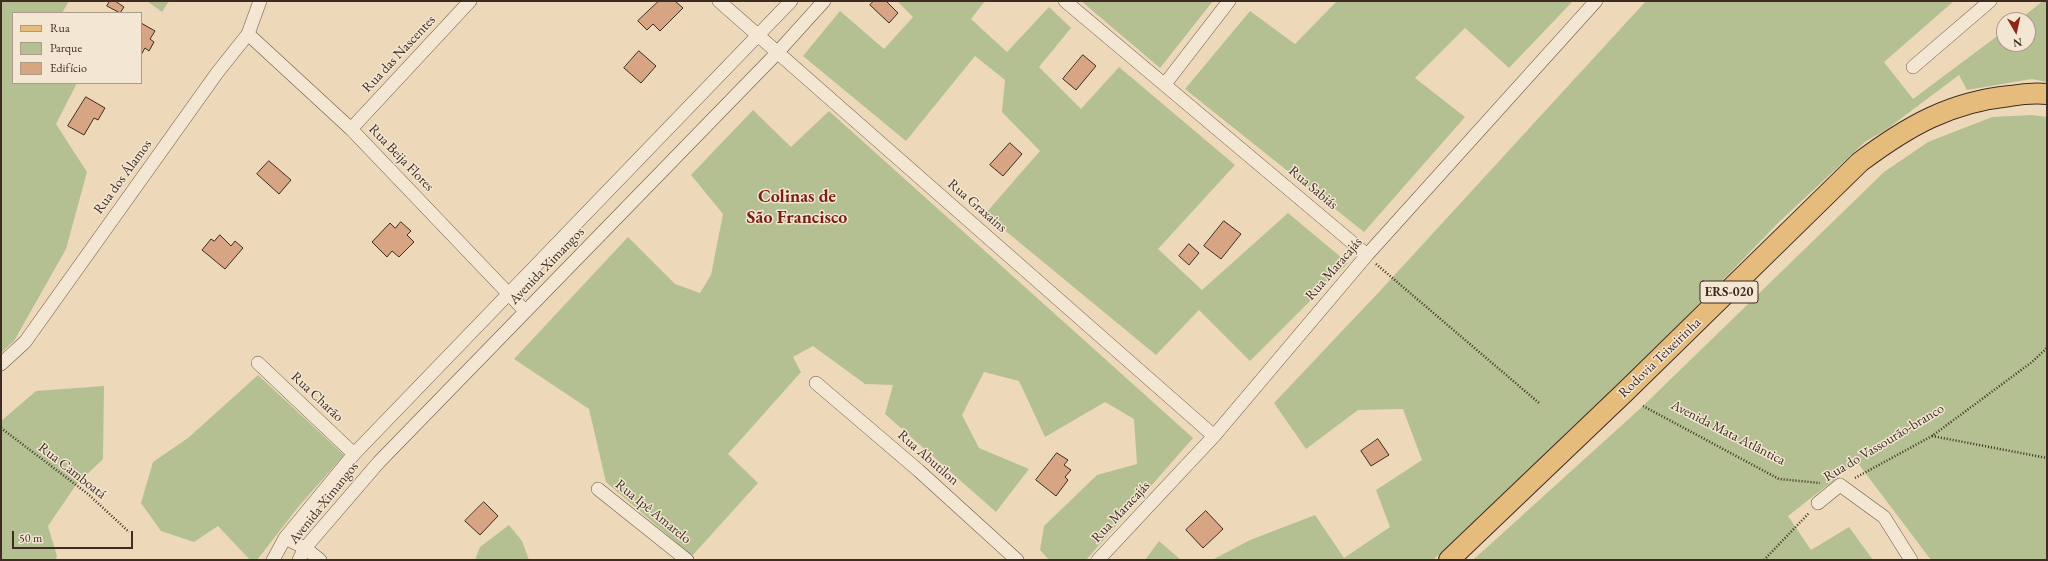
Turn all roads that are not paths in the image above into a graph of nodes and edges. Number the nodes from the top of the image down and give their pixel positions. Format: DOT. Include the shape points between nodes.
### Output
graph roads {
  1 [pos="260,1"];
  2 [pos="470,1"];
  3 [pos="719,1"];
  4 [pos="791,1"];
  5 [pos="824,1"];
  6 [pos="1065,1"];
  7 [pos="1229,1"];
  8 [pos="1596,1"];
  9 [pos="1990,1"];
  10 [pos="248,34"];
  11 [pos="758,37"];
  12 [pos="778,53"];
  13 [pos="1913,67"];
  14 [pos="1165,84"];
  15 [pos="2047,94"];
  16 [pos="351,130"];
  17 [pos="1367,255"];
  18 [pos="510,294"];
  19 [pos="525,311"];
  20 [pos="258,363"];
  21 [pos="1,364"];
  22 [pos="816,383"];
  23 [pos="1214,436"];
  24 [pos="354,454"];
  25 [pos="598,489"];
  26 [pos="1818,503"];
  27 [pos="285,538"];
  28 [pos="302,554"];
  29 [pos="273,560"];
  30 [pos="320,560"];
  31 [pos="687,560"];
  32 [pos="1017,560"];
  33 [pos="1098,560"];
  34 [pos="1448,560"];
  35 [pos="1911,560"];
  1 -- 10 [label="street, Rua dos Álamos"];
  2 -- 16 [label="street, Rua das Nascentes"];
  3 -- 11 [label="street, Rua Graxains"];
  4 -- 11 [label="street, Avenida Ximangos"];
  5 -- 12 [label="street, Avenida Ximangos"];
  6 -- 14 [label="street, Rua Sabiás"];
  7 -- 14 [label="street"];
  8 -- 17 [label="street, Rua Maracajás"];
  9 -- 13 [label="street"];
  10 -- 16 [label="street, Rua Beija Flores"];
  10 -- 21 [label="street, Rua dos Álamos" via="217,73 25,342"];
  11 -- 12 [label="street, Rua Graxains"];
  11 -- 18 [label="street, Avenida Ximangos"];
  12 -- 19 [label="street, Avenida Ximangos"];
  12 -- 23 [label="street, Rua Graxains"];
  14 -- 17 [label="street, Rua Sabiás"];
  15 -- 34 [label="main road, Rodovia Teixeirinha / ERS-020" via="1987,98 1952,108 1893,137 1860,162 1638,380"];
  16 -- 18 [label="street, Rua Beija Flores"];
  17 -- 23 [label="street, Rua Maracajás"];
  18 -- 19 [label="street, Rua Beija Flores"];
  18 -- 24 [label="street, Avenida Ximangos"];
  19 -- 28 [label="street, Avenida Ximangos" via="379,462"];
  20 -- 24 [label="street, Rua Charão"];
  22 -- 32 [label="street, Rua Abutilon" via="924,475"];
  23 -- 33 [label="street, Rua Maracajás"];
  24 -- 27 [label="street, Avenida Ximangos"];
  25 -- 31 [label="street, Rua Ipê Amarelo"];
  26 -- 35 [label="street, Rua do Vassourão-branco" via="1840,485 1884,517"];
  27 -- 28 [label="street"];
  27 -- 29 [label="street, Avenida Ximangos"];
  28 -- 30 [label="street"];
}
